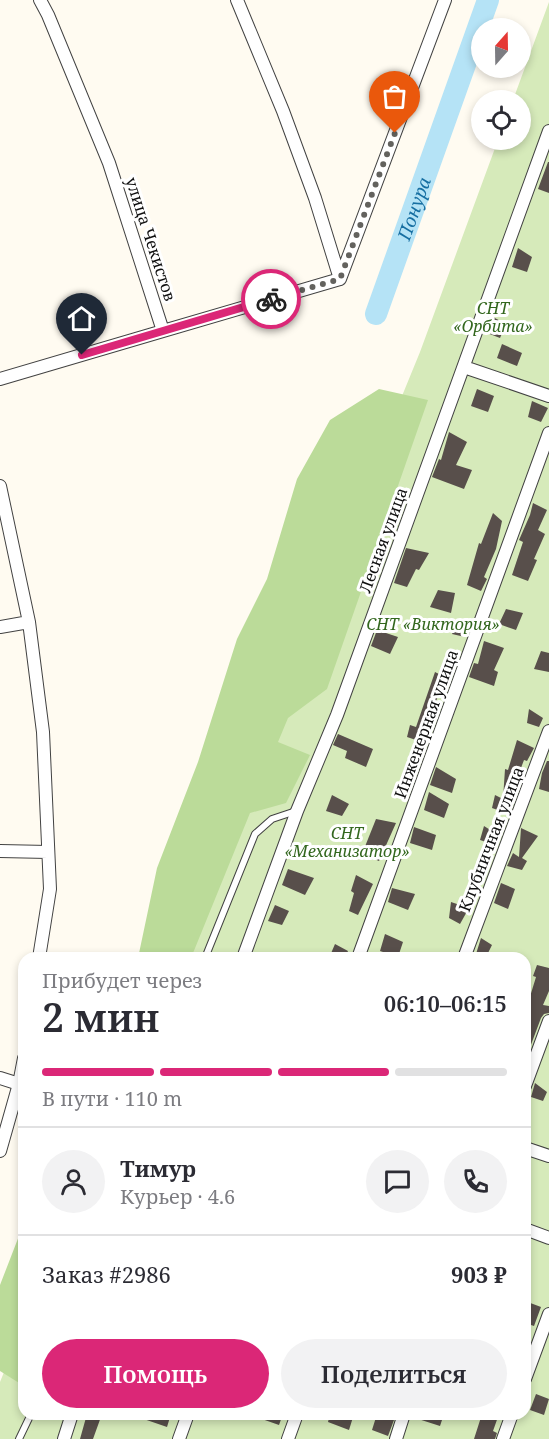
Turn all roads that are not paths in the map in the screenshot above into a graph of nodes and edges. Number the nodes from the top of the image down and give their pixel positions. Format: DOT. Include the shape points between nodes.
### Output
graph roads {
  1 [pos="40,0"];
  2 [pos="237,0"];
  3 [pos="442,2"];
  4 [pos="549,130"];
  5 [pos="340,279"];
  6 [pos="164,331"];
  7 [pos="464,368"];
  8 [pos="0,379"];
  9 [pos="549,396"];
  10 [pos="549,434"];
  11 [pos="0,486"];
  12 [pos="29,622"];
  13 [pos="0,627"];
  14 [pos="549,731"];
  15 [pos="297,811"];
  16 [pos="0,851"];
  17 [pos="48,852"];
  18 [pos="40,952"];
  19 [pos="207,952"];
  20 [pos="245,952"];
  21 [pos="360,952"];
  22 [pos="466,952"];
  23 [pos="549,1021"];
  24 [pos="531,1070"];
  25 [pos="0,1078"];
  26 [pos="18,1084"];
  27 [pos="18,1088"];
  28 [pos="531,1150"];
  29 [pos="0,1151"];
  30 [pos="549,1156"];
  31 [pos="531,1231"];
  32 [pos="549,1238"];
  33 [pos="549,1314"];
  34 [pos="531,1363"];
  35 [pos="28,1420"];
  36 [pos="70,1420"];
  37 [pos="186,1420"];
  38 [pos="295,1420"];
  39 [pos="402,1420"];
  40 [pos="510,1420"];
  41 [pos="19,1439"];
  42 [pos="64,1439"];
  43 [pos="179,1439"];
  44 [pos="288,1439"];
  45 [pos="396,1439"];
  46 [pos="503,1439"];
  1 -- 6 [label="street, улица Чекистов" via="109,163"];
  2 -- 5 [label="street" via="284,111"];
  3 -- 5 [label="street"];
  4 -- 7 [label="street, Лесная улица"];
  5 -- 6 [label="street"];
  6 -- 8 [label="street"];
  7 -- 9 [label="street"];
  7 -- 15 [label="street, Лесная улица" via="337,716"];
  10 -- 21 [label="street, Инженерная улица"];
  11 -- 12 [label="street"];
  12 -- 13 [label="street"];
  12 -- 17 [label="street" via="43,732"];
  14 -- 22 [label="street, Клубничная улица"];
  15 -- 19 [label="lane" via="272,819 255,834"];
  15 -- 20 [label="street, Лесная улица"];
  16 -- 17 [label="street"];
  17 -- 18 [label="street" via="50,889"];
  23 -- 24 [label="street"];
  25 -- 26 [label="street"];
  27 -- 29 [label="street"];
  28 -- 30 [label="street"];
  31 -- 32 [label="street"];
  33 -- 34 [label="street"];
  35 -- 41 [label="lane"];
  36 -- 42 [label="street"];
  37 -- 43 [label="street"];
  38 -- 44 [label="street"];
  39 -- 45 [label="street"];
  40 -- 46 [label="street"];
}
